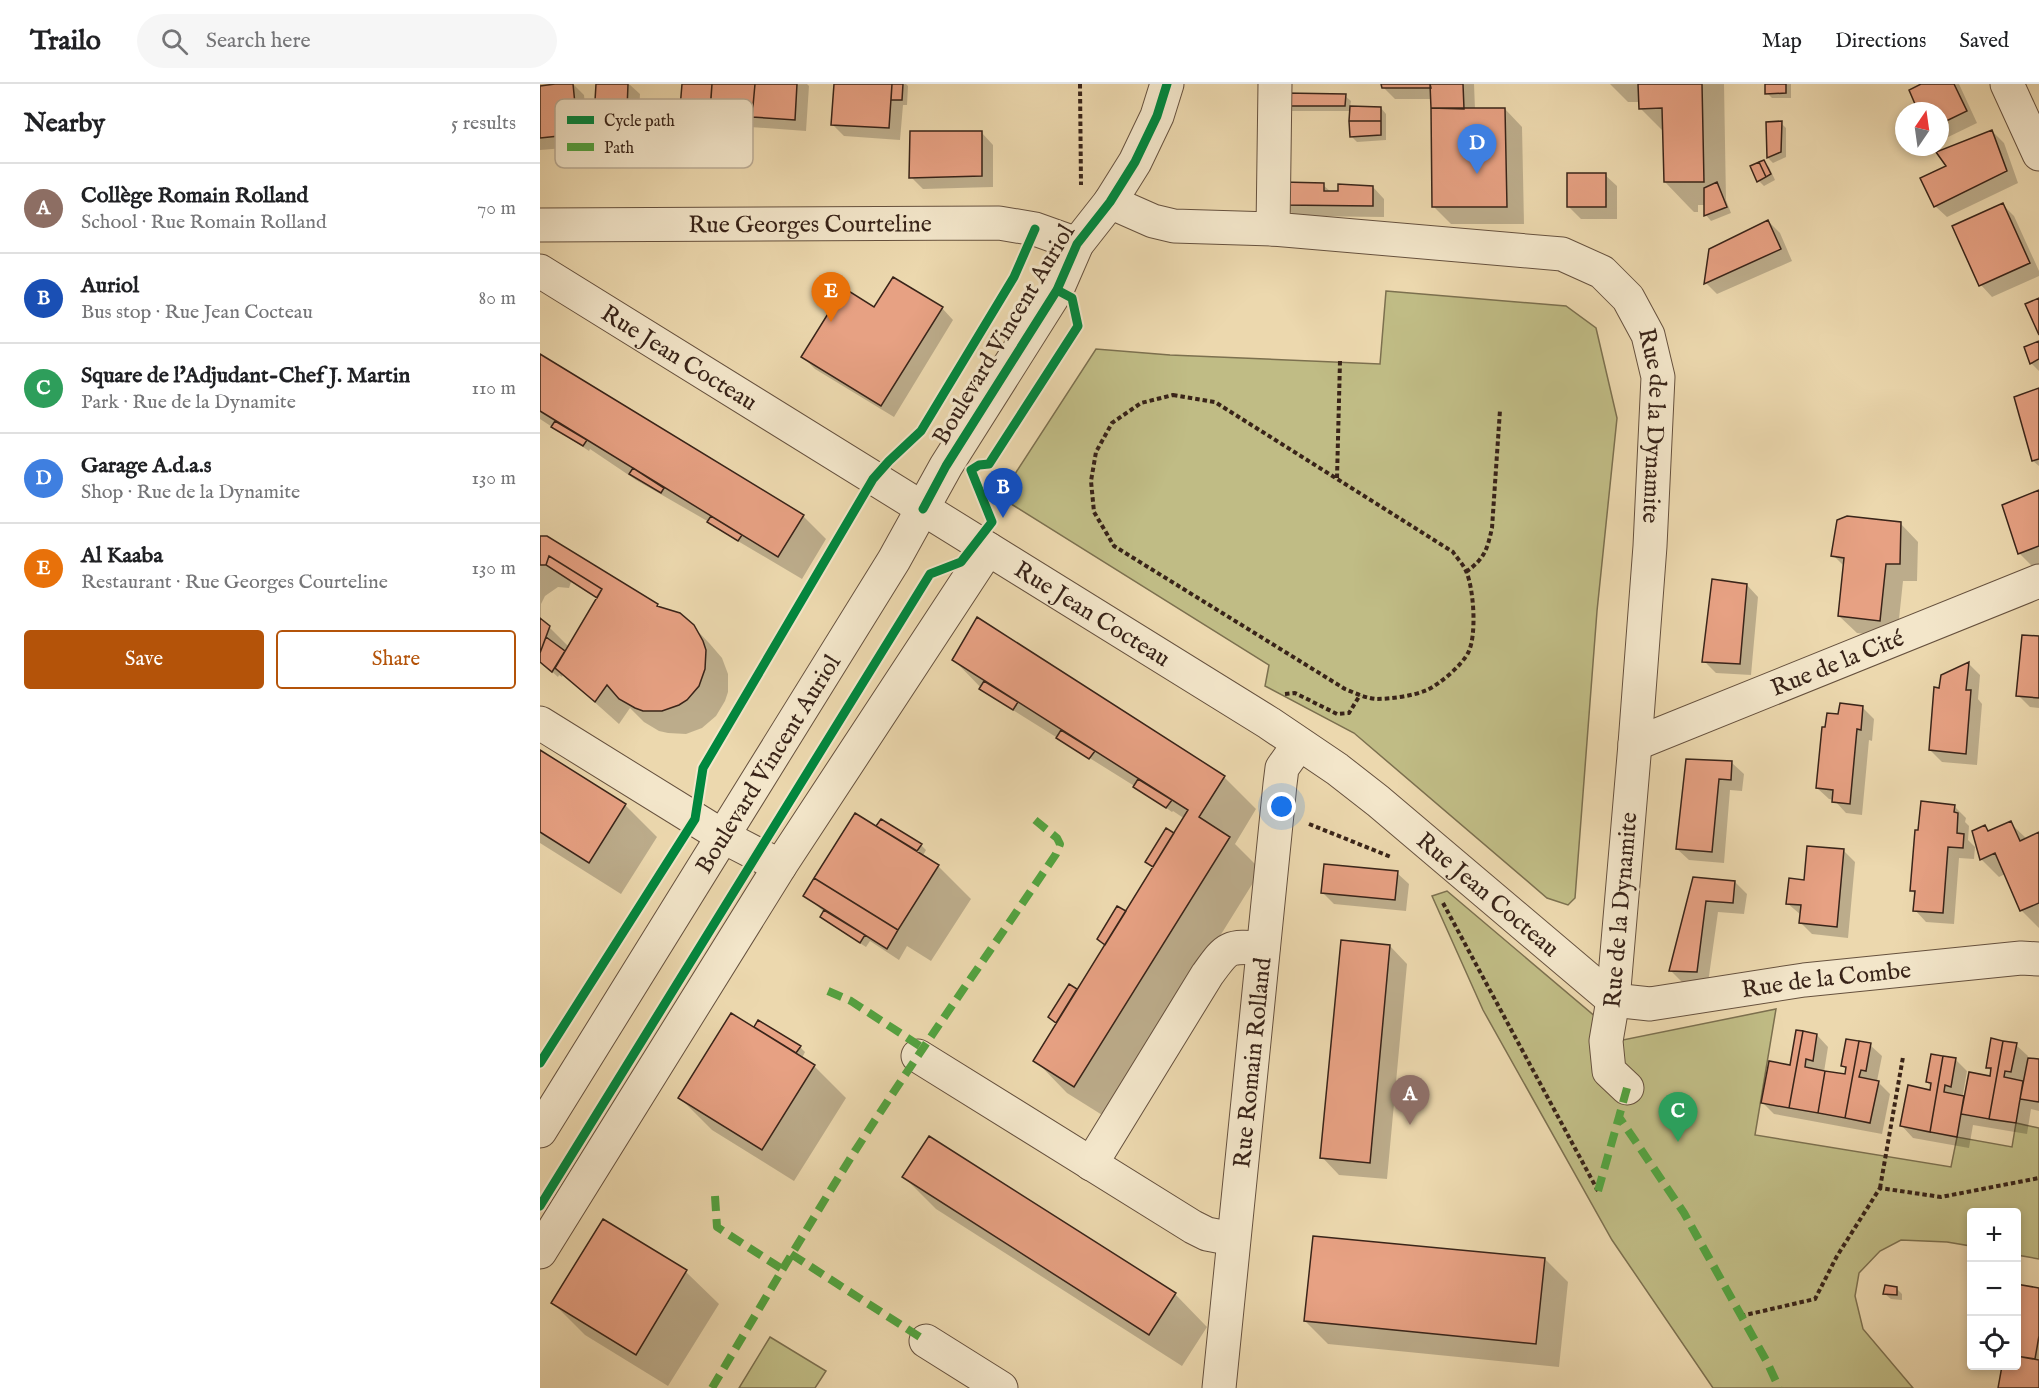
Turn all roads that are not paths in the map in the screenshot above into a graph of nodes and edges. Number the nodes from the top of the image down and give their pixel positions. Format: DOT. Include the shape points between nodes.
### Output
graph roads {
  1 [pos="1167,84"];
  2 [pos="1275,84"];
  3 [pos="2007,84"];
  4 [pos="2039,154"];
  5 [pos="1110,202"];
  6 [pos="540,225"];
  7 [pos="1273,229"];
  8 [pos="1077,244"];
  9 [pos="540,271"];
  10 [pos="923,509"];
  11 [pos="988,549"];
  12 [pos="2039,580"];
  13 [pos="540,723"];
  14 [pos="1299,744"];
  15 [pos="1635,744"];
  16 [pos="723,837"];
  17 [pos="780,866"];
  18 [pos="1263,948"];
  19 [pos="2039,959"];
  20 [pos="1613,999"];
  21 [pos="918,1056"];
  22 [pos="1627,1088"];
  23 [pos="540,1131"];
  24 [pos="1091,1164"];
  25 [pos="549,1217"];
  26 [pos="1233,1239"];
  27 [pos="540,1252"];
  28 [pos="926,1341"];
  29 [pos="1001,1388"];
  30 [pos="1219,1388"];
  1 -- 5 [label="street, Boulevard Vincent Auriol" via="1135,162"];
  2 -- 7 [label="street"];
  3 -- 4 [label="street"];
  5 -- 7 [label="street, Rue de la Dynamite" via="1174,226"];
  5 -- 8 [label="street, Boulevard Vincent Auriol"];
  6 -- 8 [label="street, Rue Georges Courteline" via="999,224 1035,229"];
  7 -- 15 [label="street, Rue de la Dynamite" via="1562,254 1602,272 1628,298 1648,335 1658,377"];
  8 -- 10 [label="street, Boulevard Vincent Auriol" via="1057,290"];
  9 -- 10 [label="street, Rue Jean Cocteau"];
  10 -- 11 [label="street, Rue Jean Cocteau"];
  10 -- 16 [label="street, Boulevard Vincent Auriol"];
  11 -- 14 [label="street, Rue Jean Cocteau"];
  11 -- 17 [label="street"];
  12 -- 15 [label="street, Rue de la Cité"];
  13 -- 16 [label="street"];
  14 -- 18 [label="street, Rue Romain Rolland" via="1282,768"];
  14 -- 20 [label="street, Rue Jean Cocteau" via="1378,801"];
  15 -- 20 [label="street, Rue de la Dynamite"];
  16 -- 17 [label="street"];
  16 -- 23 [label="street, Boulevard Vincent Auriol"];
  17 -- 25 [label="street"];
  18 -- 24 [label="street" via="1236,947 1223,954"];
  18 -- 26 [label="street, Rue Romain Rolland"];
  19 -- 20 [label="street, Rue de la Combe" via="1804,980 1650,1004"];
  20 -- 22 [label="street, Rue de la Dynamite" via="1606,1041 1609,1071"];
  21 -- 24 [label="street"];
  24 -- 26 [label="street" via="1193,1227"];
  25 -- 27 [label="street"];
  26 -- 30 [label="street, Rue Romain Rolland"];
  28 -- 29 [label="street"];
}
